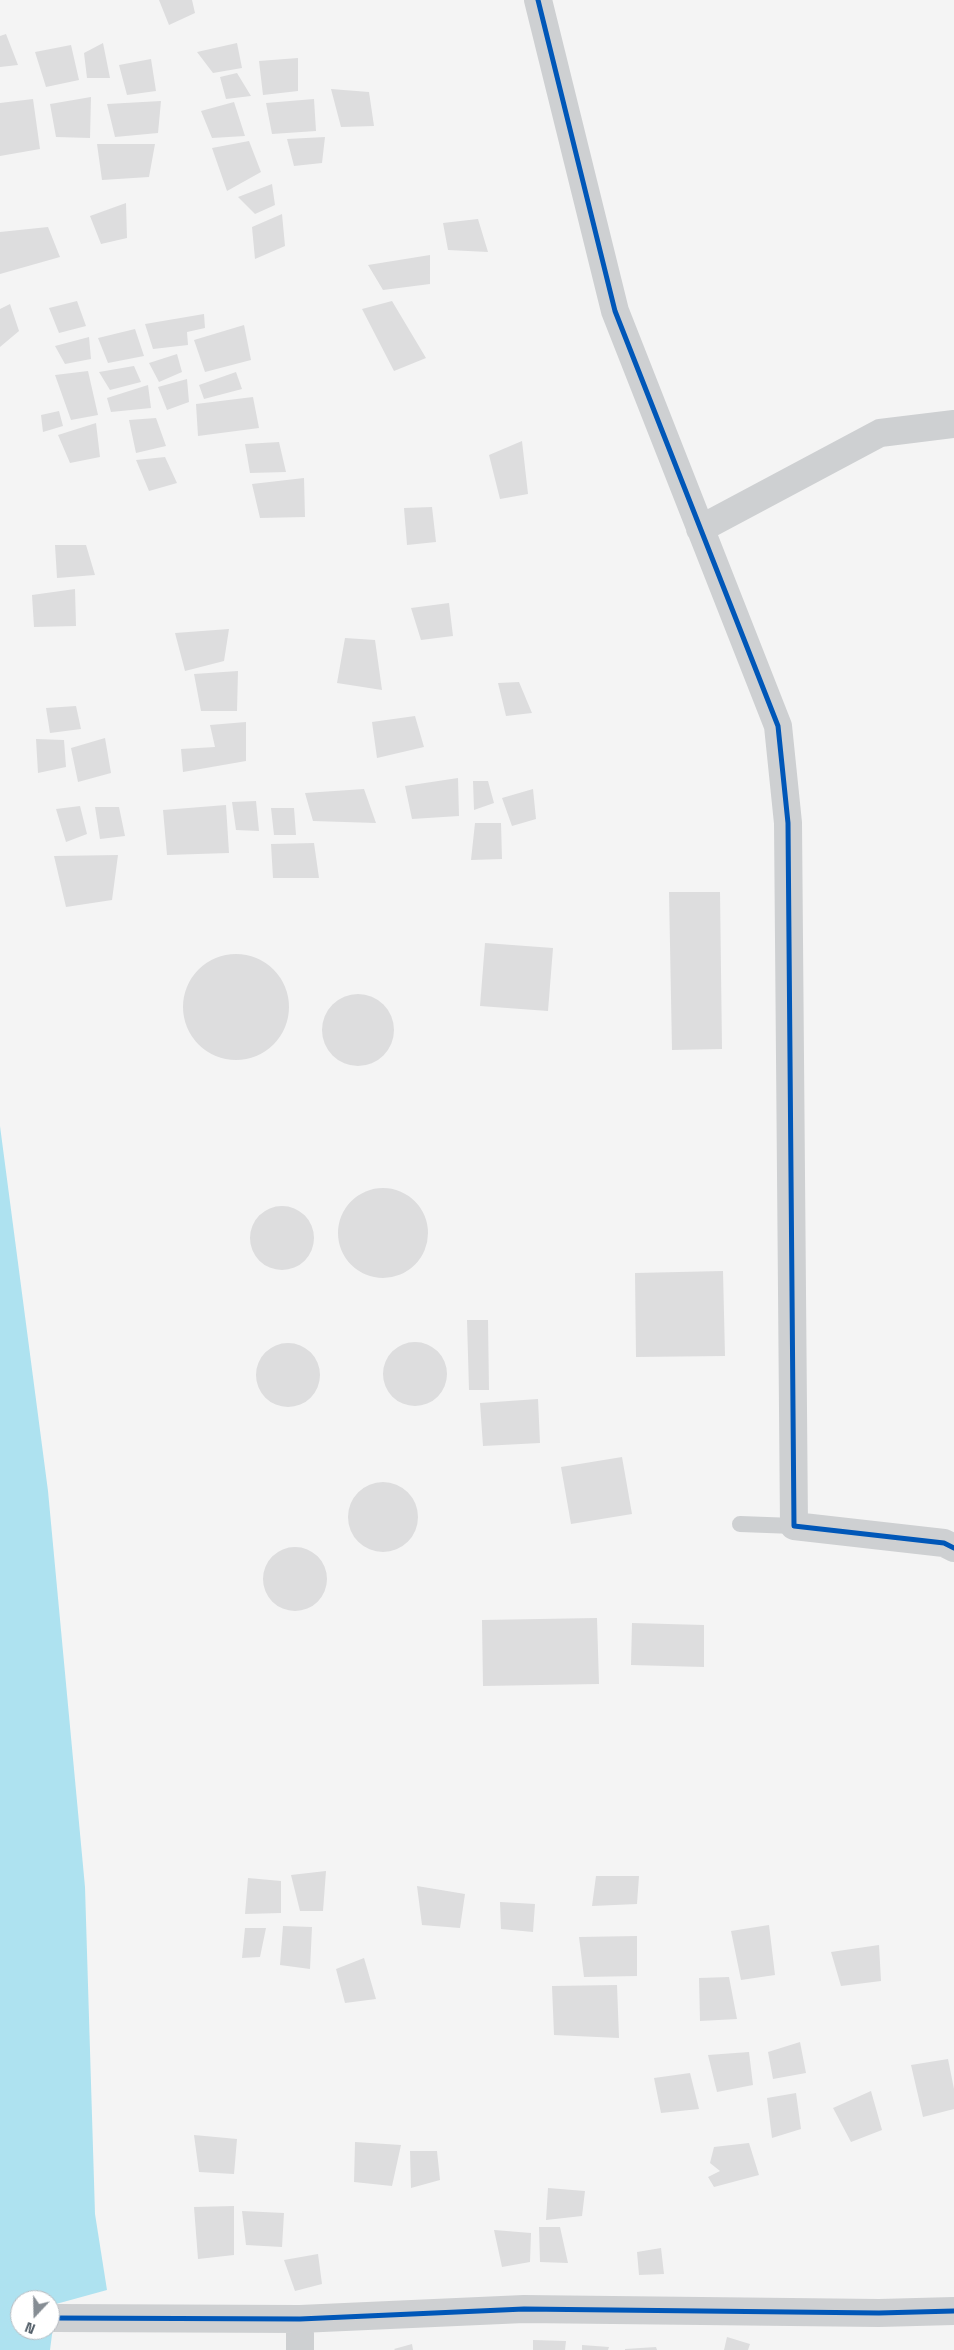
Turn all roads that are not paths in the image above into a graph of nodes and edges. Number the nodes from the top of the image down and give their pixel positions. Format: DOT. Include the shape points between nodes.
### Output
graph roads {
  1 [pos="538,0"];
  2 [pos="954,424"];
  3 [pos="700,529"];
  4 [pos="740,1524"];
  5 [pos="794,1526"];
  6 [pos="954,1548"];
  7 [pos="954,2312"];
  8 [pos="60,2318"];
  9 [pos="300,2320"];
  10 [pos="300,2350"];
  1 -- 3 [label="street" via="615,311"];
  2 -- 3 [label="street" via="880,433"];
  3 -- 5 [label="street" via="778,726 787,813"];
  4 -- 5 [label="lane"];
  5 -- 6 [label="street" via="944,1543"];
  7 -- 9 [label="street" via="524,2309"];
  8 -- 9 [label="street"];
  9 -- 10 [label="street"];
}
